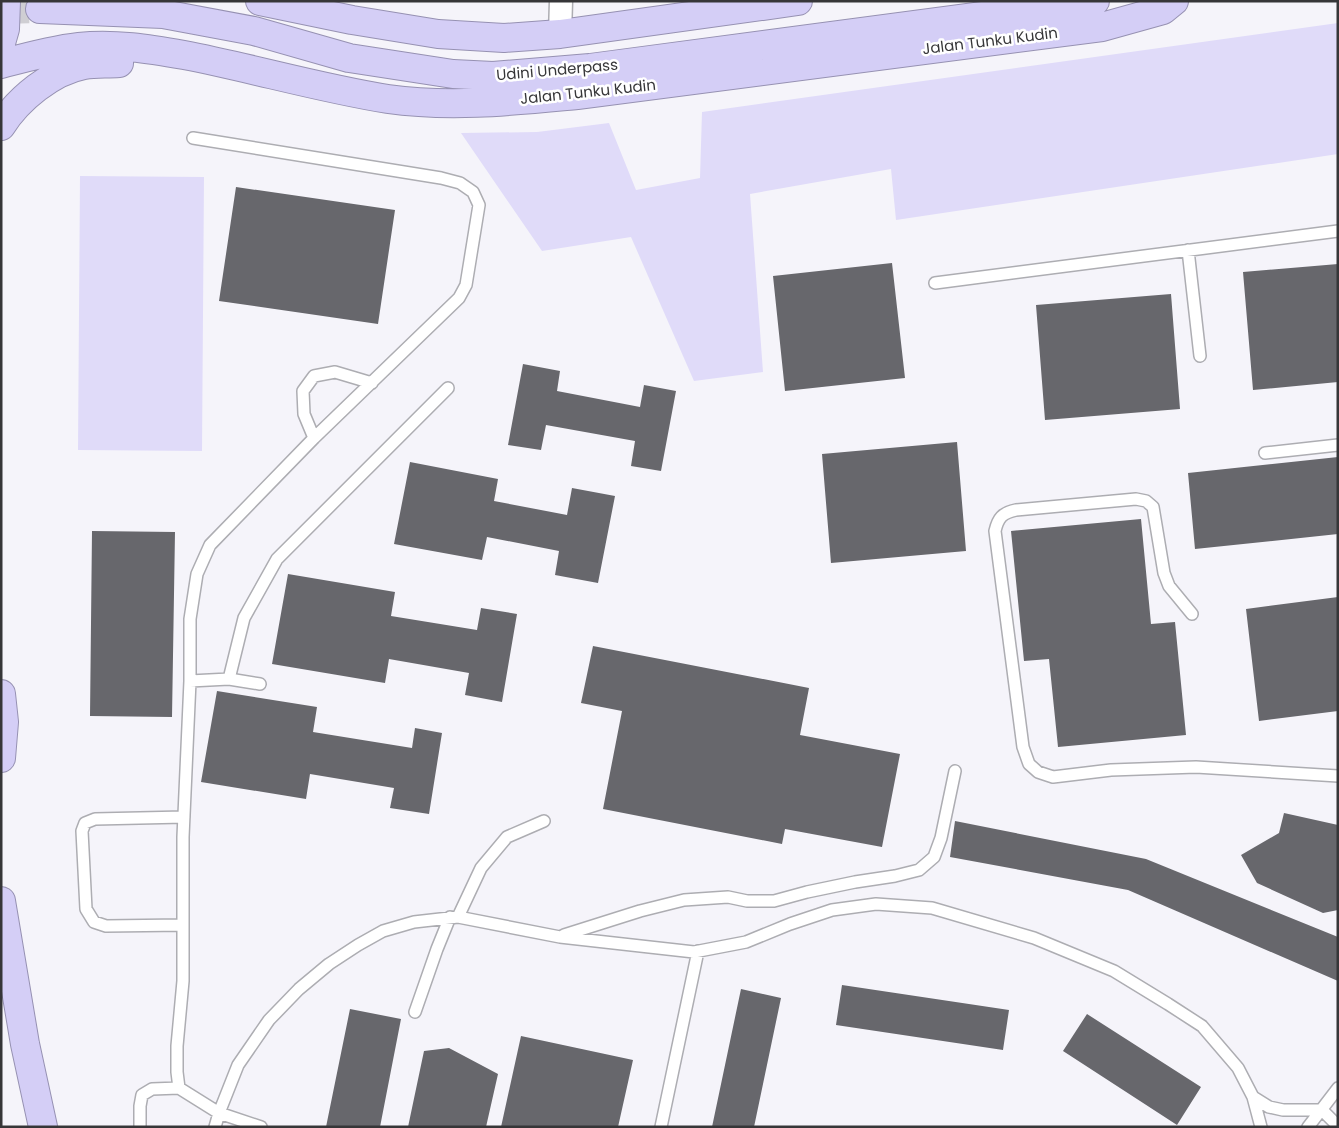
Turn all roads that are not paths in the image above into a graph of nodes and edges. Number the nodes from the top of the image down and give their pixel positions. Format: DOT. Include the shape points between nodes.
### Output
graph roads {
  1 [pos="6,1"];
  2 [pos="260,1"];
  3 [pos="561,1"];
  4 [pos="798,1"];
  5 [pos="1174,1"];
  6 [pos="1085,2"];
  7 [pos="40,9"];
  8 [pos="560,34"];
  9 [pos="1,43"];
  10 [pos="212,60"];
  11 [pos="1,64"];
  12 [pos="1,126"];
  13 [pos="193,138"];
  14 [pos="1338,231"];
  15 [pos="1188,250"];
  16 [pos="935,283"];
  17 [pos="1200,356"];
  18 [pos="372,383"];
  19 [pos="448,388"];
  20 [pos="314,438"];
  21 [pos="1338,445"];
  22 [pos="1265,453"];
  23 [pos="1192,614"];
  24 [pos="229,678"];
  25 [pos="190,681"];
  26 [pos="260,684"];
  27 [pos="1,694"];
  28 [pos="1,758"];
  29 [pos="955,771"];
  30 [pos="1338,776"];
  31 [pos="184,817"];
  32 [pos="544,820"];
  33 [pos="1,901"];
  34 [pos="454,917"];
  35 [pos="183,925"];
  36 [pos="560,937"];
  37 [pos="698,951"];
  38 [pos="416,1012"];
  39 [pos="179,1088"];
  40 [pos="1338,1088"];
  41 [pos="1253,1097"];
  42 [pos="1322,1110"];
  43 [pos="219,1113"];
  44 [pos="1338,1126"];
  45 [pos="43,1127"];
  46 [pos="140,1127"];
  47 [pos="215,1127"];
  48 [pos="261,1127"];
  49 [pos="661,1127"];
  50 [pos="1261,1127"];
  51 [pos="1308,1127"];
  1 -- 9 [label="highway"];
  2 -- 8 [label="highway" via="438,34 504,38"];
  3 -- 8 [label="street"];
  4 -- 8 [label="highway"];
  5 -- 10 [label="highway, Jalan Tunku Kudin" via="1162,10 1102,26 577,95 499,102 388,99"];
  6 -- 7 [label="highway, Udini Underpass" via="590,68 493,76 453,74 349,58 254,31 162,14"];
  10 -- 11 [label="highway, Jalan Tunku Kudin" via="133,48 80,47"];
  10 -- 12 [label="highway" via="83,65 30,92"];
  13 -- 18 [label="lane" via="441,178 460,183 473,192 479,205 466,285 459,298"];
  14 -- 15 [label="lane"];
  15 -- 16 [label="lane"];
  15 -- 17 [label="lane"];
  18 -- 20 [label="lane"];
  18 -- 20 [label="lane" via="335,372 314,376 303,391 304,414"];
  19 -- 24 [label="lane" via="277,559 244,618"];
  20 -- 25 [label="lane" via="210,546 195,583 190,619"];
  21 -- 22 [label="lane"];
  23 -- 30 [label="lane" via="1169,586 1153,507 1146,501 1099,502 1004,513 995,531 1023,747 1029,764 1038,772 1053,777 1111,770 1196,767"];
  24 -- 25 [label="lane"];
  24 -- 26 [label="lane"];
  25 -- 31 [label="lane"];
  27 -- 28 [label="highway" via="4,722"];
  29 -- 36 [label="lane" via="934,857 919,870 774,901 728,897 684,900"];
  31 -- 35 [label="lane"];
  31 -- 35 [label="lane" via="94,819 85,824 82,831 86,909 94,922 106,926"];
  32 -- 34 [label="lane" via="508,837 481,868"];
  33 -- 45 [label="highway" via="25,1044"];
  34 -- 36 [label="lane"];
  34 -- 38 [label="lane" via="437,949"];
  34 -- 43 [label="lane" via="414,922 383,931 330,964 299,989 269,1020 238,1065"];
  35 -- 39 [label="lane" via="183,981 177,1046"];
  36 -- 37 [label="lane"];
  37 -- 41 [label="lane" via="746,942 832,910 876,904 932,908 1034,938 1114,971 1202,1026 1238,1068"];
  37 -- 49 [label="lane"];
  39 -- 43 [label="lane"];
  39 -- 46 [label="lane" via="152,1089 142,1095"];
  40 -- 42 [label="lane"];
  41 -- 42 [label="lane" via="1269,1107 1283,1110"];
  41 -- 50 [label="lane"];
  42 -- 44 [label="lane"];
  42 -- 51 [label="lane"];
  43 -- 47 [label="lane"];
  43 -- 48 [label="lane"];
}
